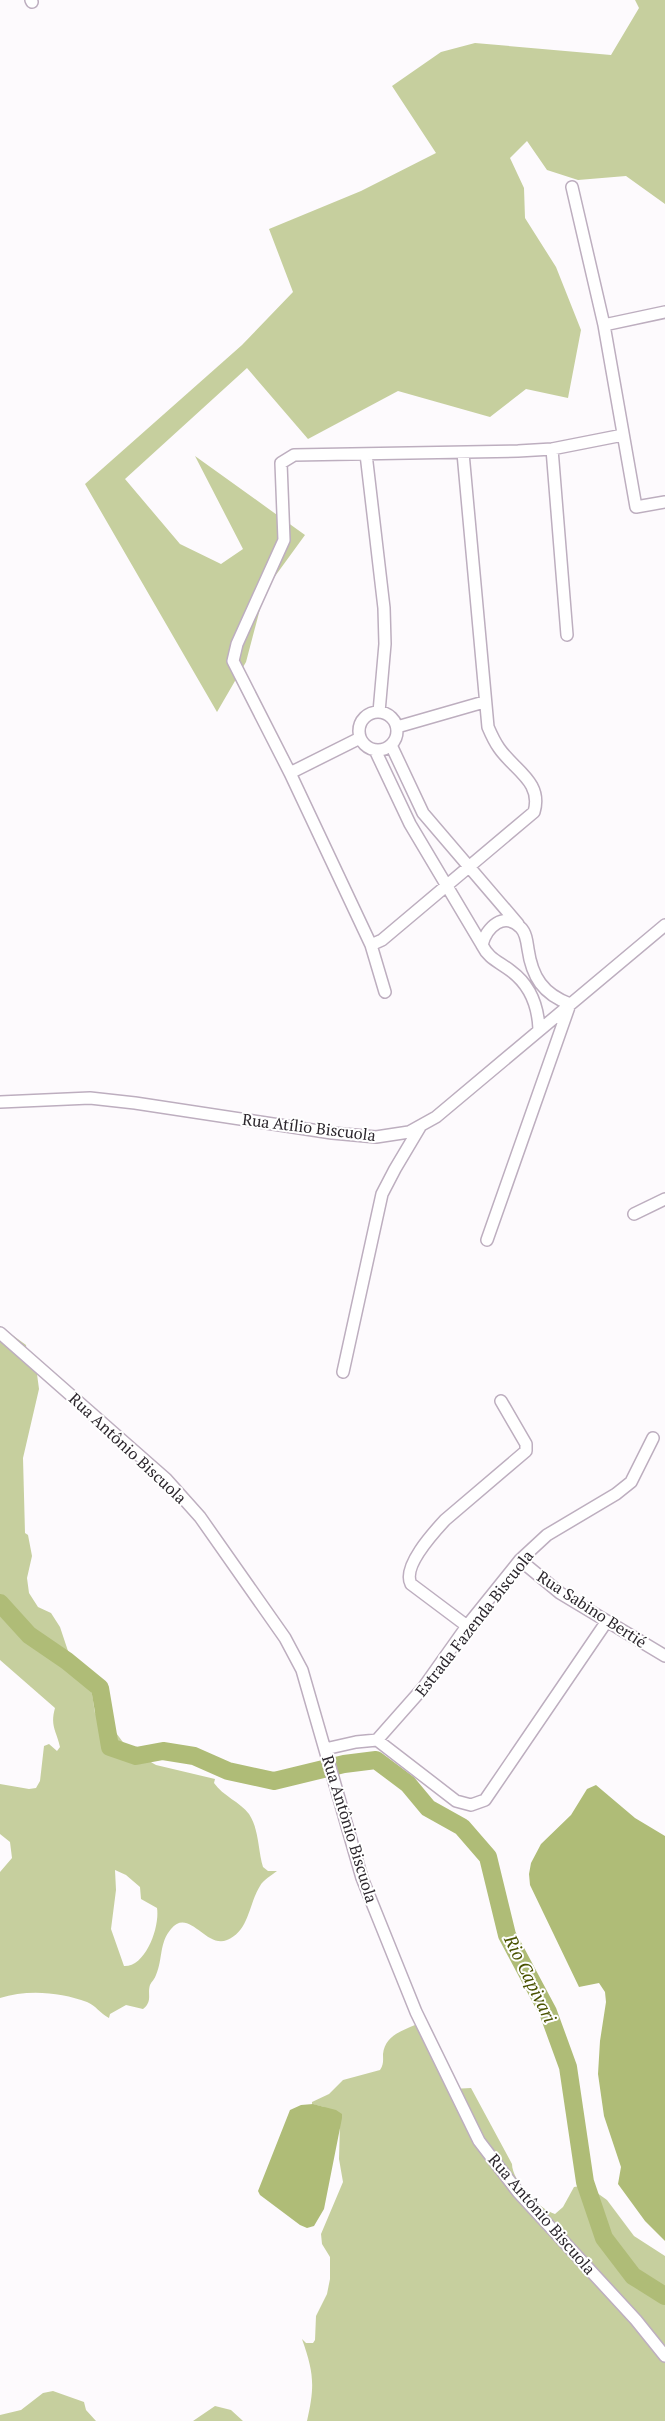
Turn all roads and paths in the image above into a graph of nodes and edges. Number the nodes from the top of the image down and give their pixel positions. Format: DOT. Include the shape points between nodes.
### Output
graph roads {
  1 [pos="572,187"];
  2 [pos="665,312"];
  3 [pos="604,325"];
  4 [pos="623,435"];
  5 [pos="552,449"];
  6 [pos="463,453"];
  7 [pos="366,454"];
  8 [pos="665,502"];
  9 [pos="567,634"];
  10 [pos="484,702"];
  11 [pos="380,712"];
  12 [pos="397,727"];
  13 [pos="360,738"];
  14 [pos="391,745"];
  15 [pos="375,750"];
  16 [pos="290,773"];
  17 [pos="468,866"];
  18 [pos="446,884"];
  19 [pos="665,926"];
  20 [pos="521,928"];
  21 [pos="371,945"];
  22 [pos="482,945"];
  23 [pos="385,992"];
  24 [pos="570,1004"];
  25 [pos="539,1029"];
  26 [pos="0,1102"];
  27 [pos="420,1127"];
  28 [pos="665,1199"];
  29 [pos="634,1214"];
  30 [pos="487,1240"];
  31 [pos="0,1333"];
  32 [pos="343,1372"];
  33 [pos="502,1401"];
  34 [pos="653,1438"];
  35 [pos="520,1560"];
  36 [pos="607,1621"];
  37 [pos="467,1626"];
  38 [pos="665,1656"];
  39 [pos="377,1740"];
  40 [pos="327,1754"];
  41 [pos="665,2356"];
  1 -- 3 [label="street"];
  2 -- 3 [label="street"];
  3 -- 4 [label="street"];
  4 -- 5 [label="street"];
  4 -- 8 [label="street" via="636,507"];
  5 -- 6 [label="street"];
  5 -- 9 [label="street"];
  6 -- 7 [label="street"];
  6 -- 10 [label="street"];
  7 -- 11 [label="street" via="384,608"];
  7 -- 16 [label="street" via="294,454 281,463 284,540 237,644 233,661"];
  10 -- 12 [label="street"];
  10 -- 17 [label="street" via="488,727 499,748 534,788 538,801 534,812"];
  11 -- 12 [label="street" via="390,717"];
  11 -- 13 [label="street" via="362,720"];
  12 -- 14 [label="street"];
  13 -- 15 [label="street"];
  13 -- 16 [label="street"];
  14 -- 15 [label="street"];
  14 -- 17 [label="street" via="422,813"];
  15 -- 18 [label="street" via="410,824"];
  16 -- 21 [label="street"];
  17 -- 18 [label="street"];
  17 -- 20 [label="street"];
  18 -- 21 [label="street" via="382,940"];
  18 -- 22 [label="street"];
  19 -- 24 [label="street, Rua Atílio Biscuola"];
  20 -- 22 [label="street" via="510,921 500,921 485,933"];
  20 -- 24 [label="street" via="526,936 533,974 544,990"];
  21 -- 23 [label="street"];
  22 -- 25 [label="street" via="487,955 522,980 537,1008"];
  24 -- 25 [label="street, Rua Atílio Biscuola"];
  24 -- 30 [label="street"];
  25 -- 27 [label="street, Rua Atílio Biscuola"];
  26 -- 27 [label="street, Rua Atílio Biscuola" via="90,1098 135,1102 376,1137 398,1135"];
  27 -- 32 [label="street" via="382,1194"];
  28 -- 29 [label="street"];
  31 -- 40 [label="street, Rua Antônio Biscuola" via="166,1479 200,1517 285,1638 302,1670"];
  33 -- 37 [label="street" via="526,1444 526,1451 445,1520 409,1569 411,1584"];
  34 -- 35 [label="street, Estrada Fazenda Biscuola" via="631,1482 547,1536"];
  35 -- 36 [label="street, Rua Sabino Bertié" via="560,1593"];
  35 -- 37 [label="street, Estrada Fazenda Biscuola"];
  36 -- 38 [label="street, Rua Sabino Bertié"];
  36 -- 39 [label="street" via="485,1800 471,1805 456,1801"];
  37 -- 39 [label="street, Estrada Fazenda Biscuola" via="423,1688"];
  39 -- 40 [label="street" via="356,1742"];
  40 -- 41 [label="street, Rua Antônio Biscuola" via="362,1878 400,1977 479,2141 518,2192"];
}
